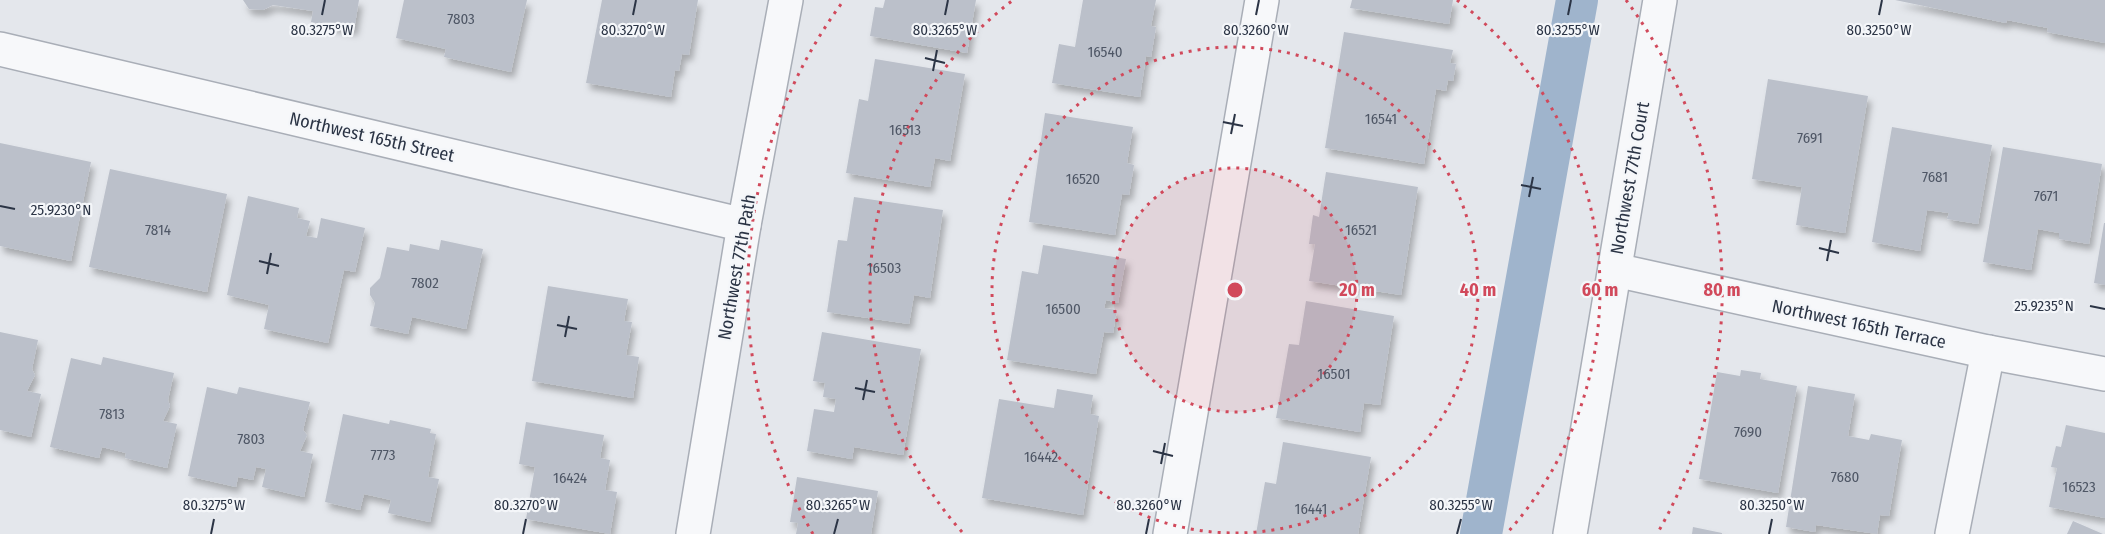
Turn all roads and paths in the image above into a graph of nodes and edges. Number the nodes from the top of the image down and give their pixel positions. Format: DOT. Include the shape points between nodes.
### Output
graph roads {
  1 [pos="786,0"];
  2 [pos="1262,0"];
  3 [pos="1660,0"];
  4 [pos="0,49"];
  5 [pos="744,225"];
  6 [pos="1615,270"];
  7 [pos="1988,352"];
  8 [pos="2105,374"];
  9 [pos="693,534"];
  10 [pos="1170,534"];
  11 [pos="1570,534"];
  12 [pos="1952,534"];
  1 -- 5 [label="street, Northwest 77th Path"];
  2 -- 10 [label="street"];
  3 -- 6 [label="street, Northwest 77th Court"];
  4 -- 5 [label="street, Northwest 165th Street"];
  5 -- 9 [label="street, Northwest 77th Path"];
  6 -- 7 [label="street, Northwest 165th Terrace"];
  6 -- 11 [label="street, Northwest 77th Court"];
  7 -- 8 [label="street, Northwest 165th Terrace"];
  7 -- 12 [label="street"];
}
